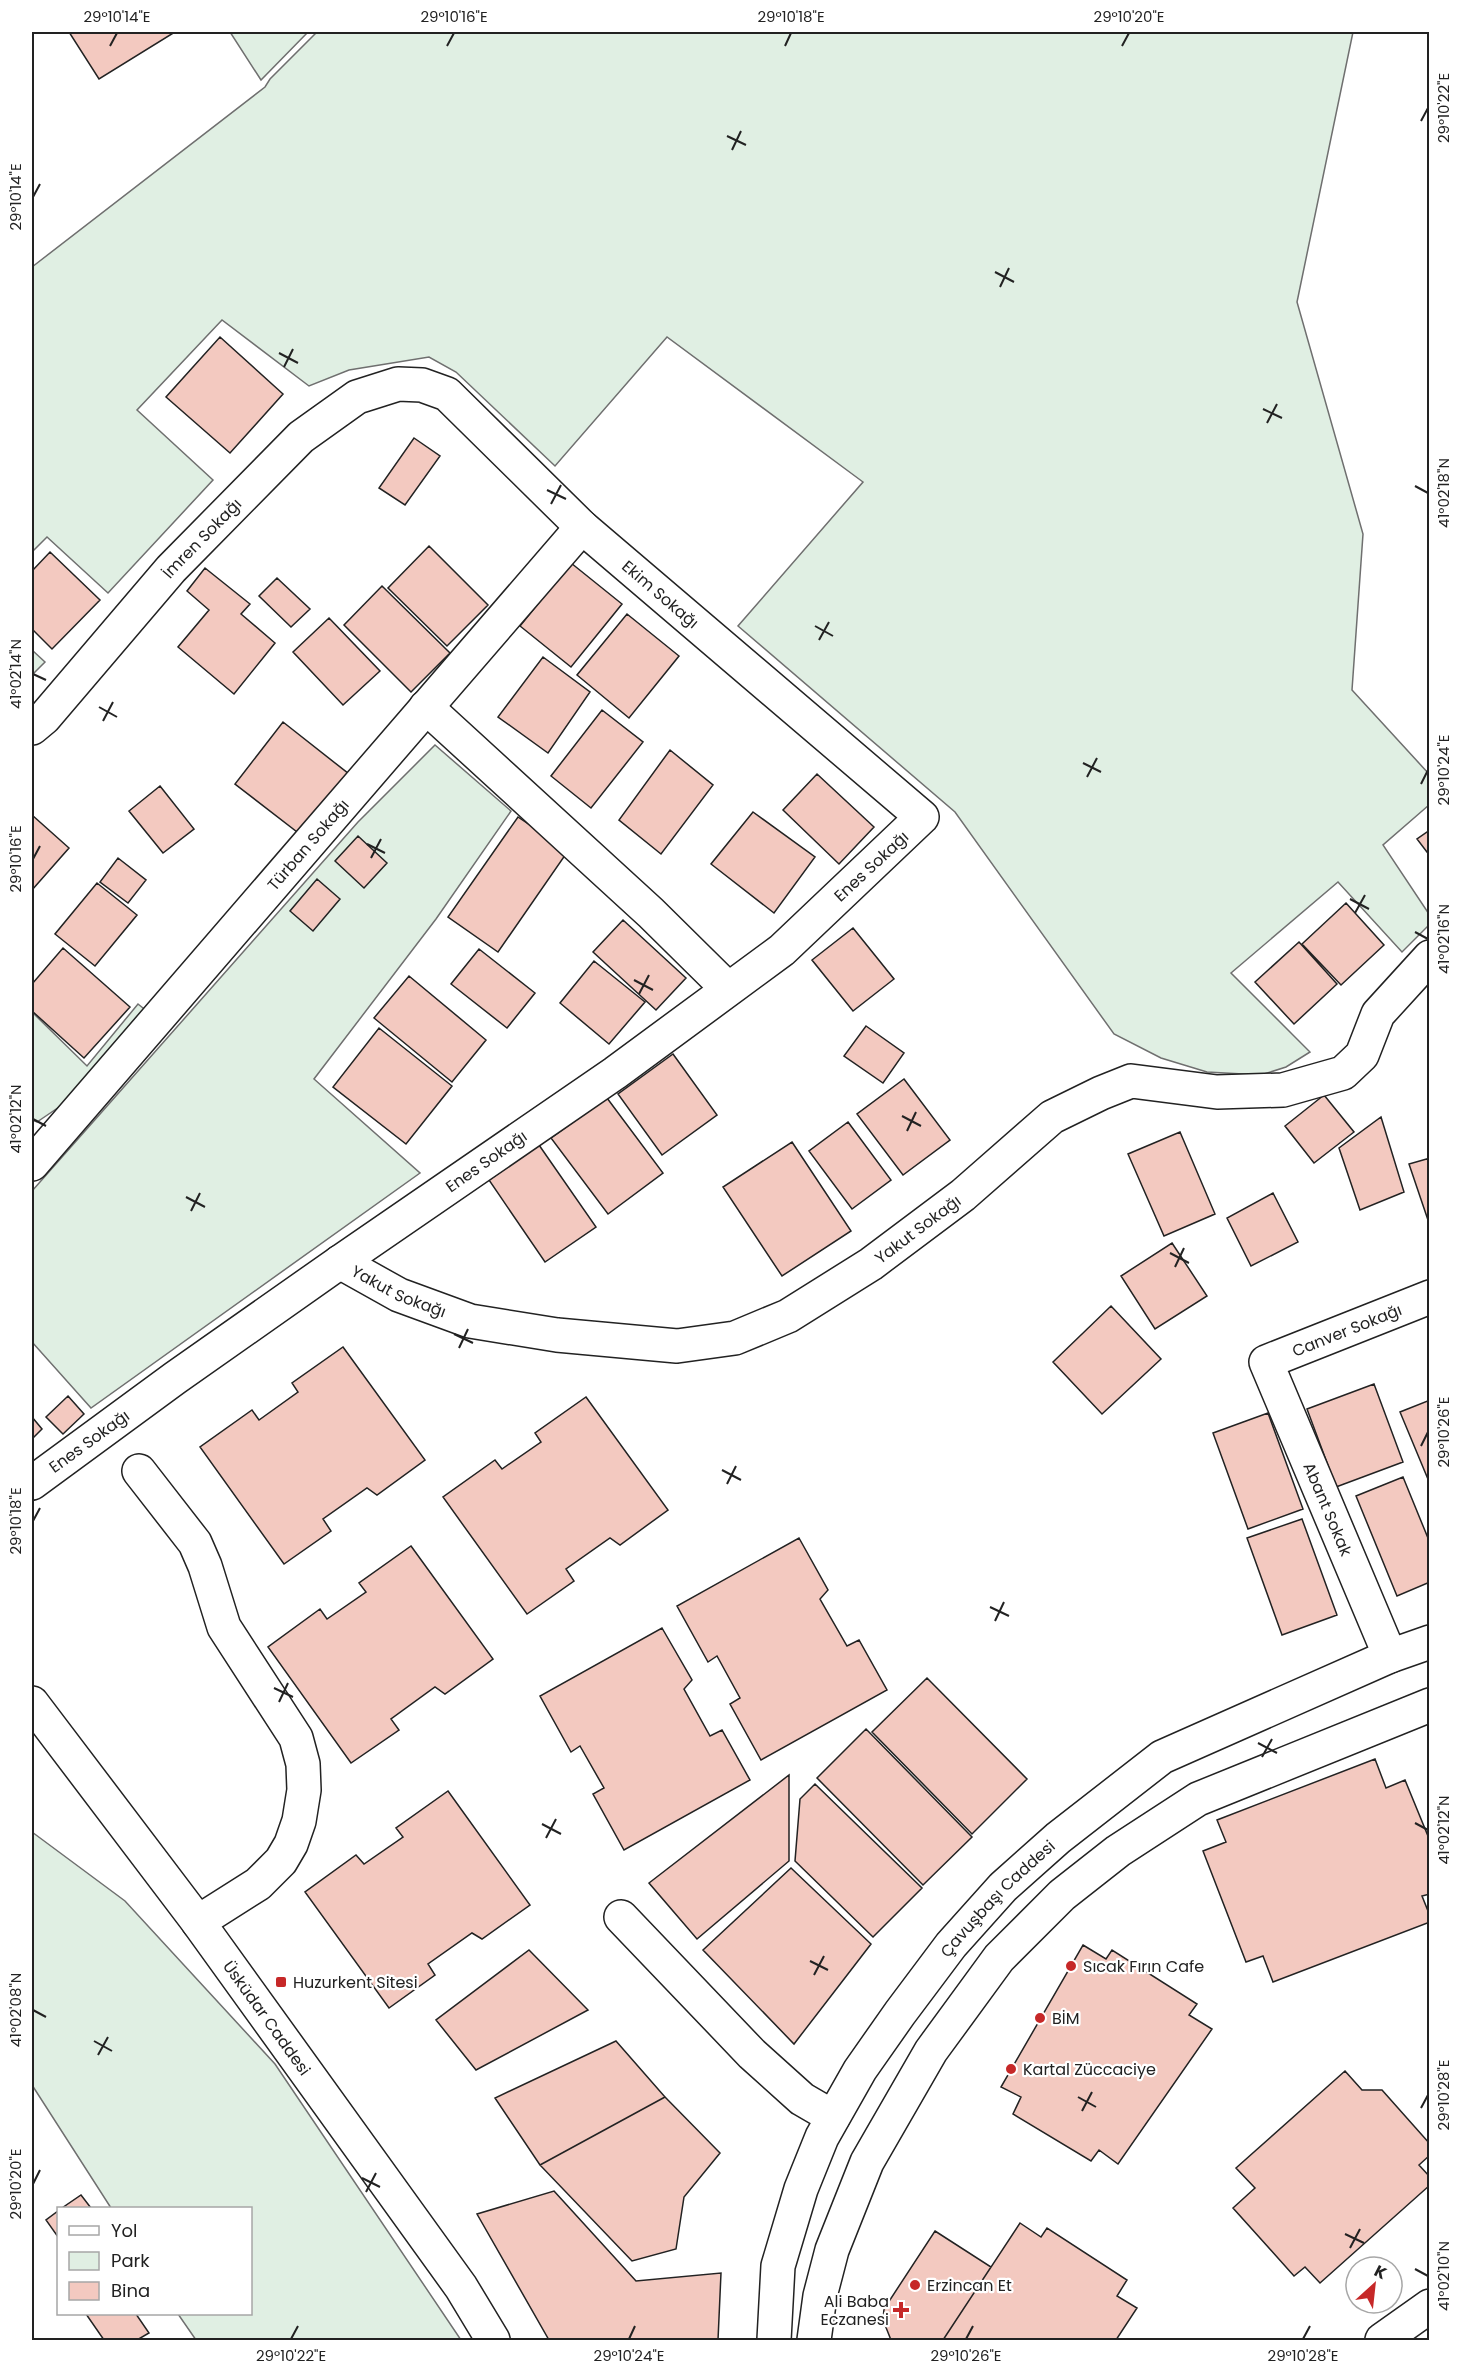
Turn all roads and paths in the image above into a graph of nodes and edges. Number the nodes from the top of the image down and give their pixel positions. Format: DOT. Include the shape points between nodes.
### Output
graph roads {
  1 [pos="398,384"];
  2 [pos="582,527"];
  3 [pos="426,707"];
  4 [pos="32,728"];
  5 [pos="922,817"];
  6 [pos="1430,957"];
  7 [pos="729,989"];
  8 [pos="32,1164"];
  9 [pos="340,1262"];
  10 [pos="1430,1297"];
  11 [pos="1266,1362"];
  12 [pos="139,1471"];
  13 [pos="32,1483"];
  14 [pos="1430,1642"];
  15 [pos="1390,1656"];
  16 [pos="32,1703"];
  17 [pos="1430,1705"];
  18 [pos="621,1917"];
  19 [pos="198,1922"];
  20 [pos="833,2117"];
  21 [pos="1430,2306"];
  22 [pos="493,2340"];
  23 [pos="774,2340"];
  24 [pos="814,2340"];
  25 [pos="1382,2340"];
  1 -- 2 [label="street, Ekim Sokağı" via="422,385 447,394"];
  1 -- 4 [label="street, İmren Sokağı" via="357,397 301,437 171,569"];
  2 -- 3 [label="street, Türban Sokağı"];
  2 -- 5 [label="street, Ekim Sokağı"];
  3 -- 7 [label="street"];
  3 -- 8 [label="street, Türban Sokağı"];
  5 -- 7 [label="street, Enes Sokağı" via="782,950"];
  6 -- 9 [label="street, Yakut Sokağı" via="1378,1014 1362,1055 1344,1073 1282,1090 1217,1092 1131,1081 1101,1093 1052,1117 963,1195 871,1264 788,1316 735,1338 677,1346 557,1335 470,1321 399,1295"];
  7 -- 9 [label="street, Enes Sokağı" via="615,1073"];
  9 -- 13 [label="street, Enes Sokağı"];
  10 -- 11 [label="street, Canver Sokağı"];
  11 -- 15 [label="street, Abant Sokak"];
  12 -- 19 [label="street" via="195,1543 224,1627 296,1738 303,1764 299,1821 281,1861 258,1884"];
  14 -- 15 [label="street, Çavuşbaşı Caddesi"];
  15 -- 20 [label="street, Çavuşbaşı Caddesi" via="1162,1757 1058,1838 1003,1887 951,1945 860,2070"];
  16 -- 19 [label="street, Üsküdar Caddesi"];
  17 -- 24 [label="street" via="1198,1798 1118,1851 1062,1895 999,1958 931,2051 867,2162 832,2250"];
  18 -- 20 [label="street" via="752,2054 802,2099"];
  19 -- 22 [label="street, Üsküdar Caddesi" via="461,2288"];
  20 -- 23 [label="street, Çavuşbaşı Caddesi" via="801,2189 778,2266"];
  21 -- 25 [label="street"];
}
